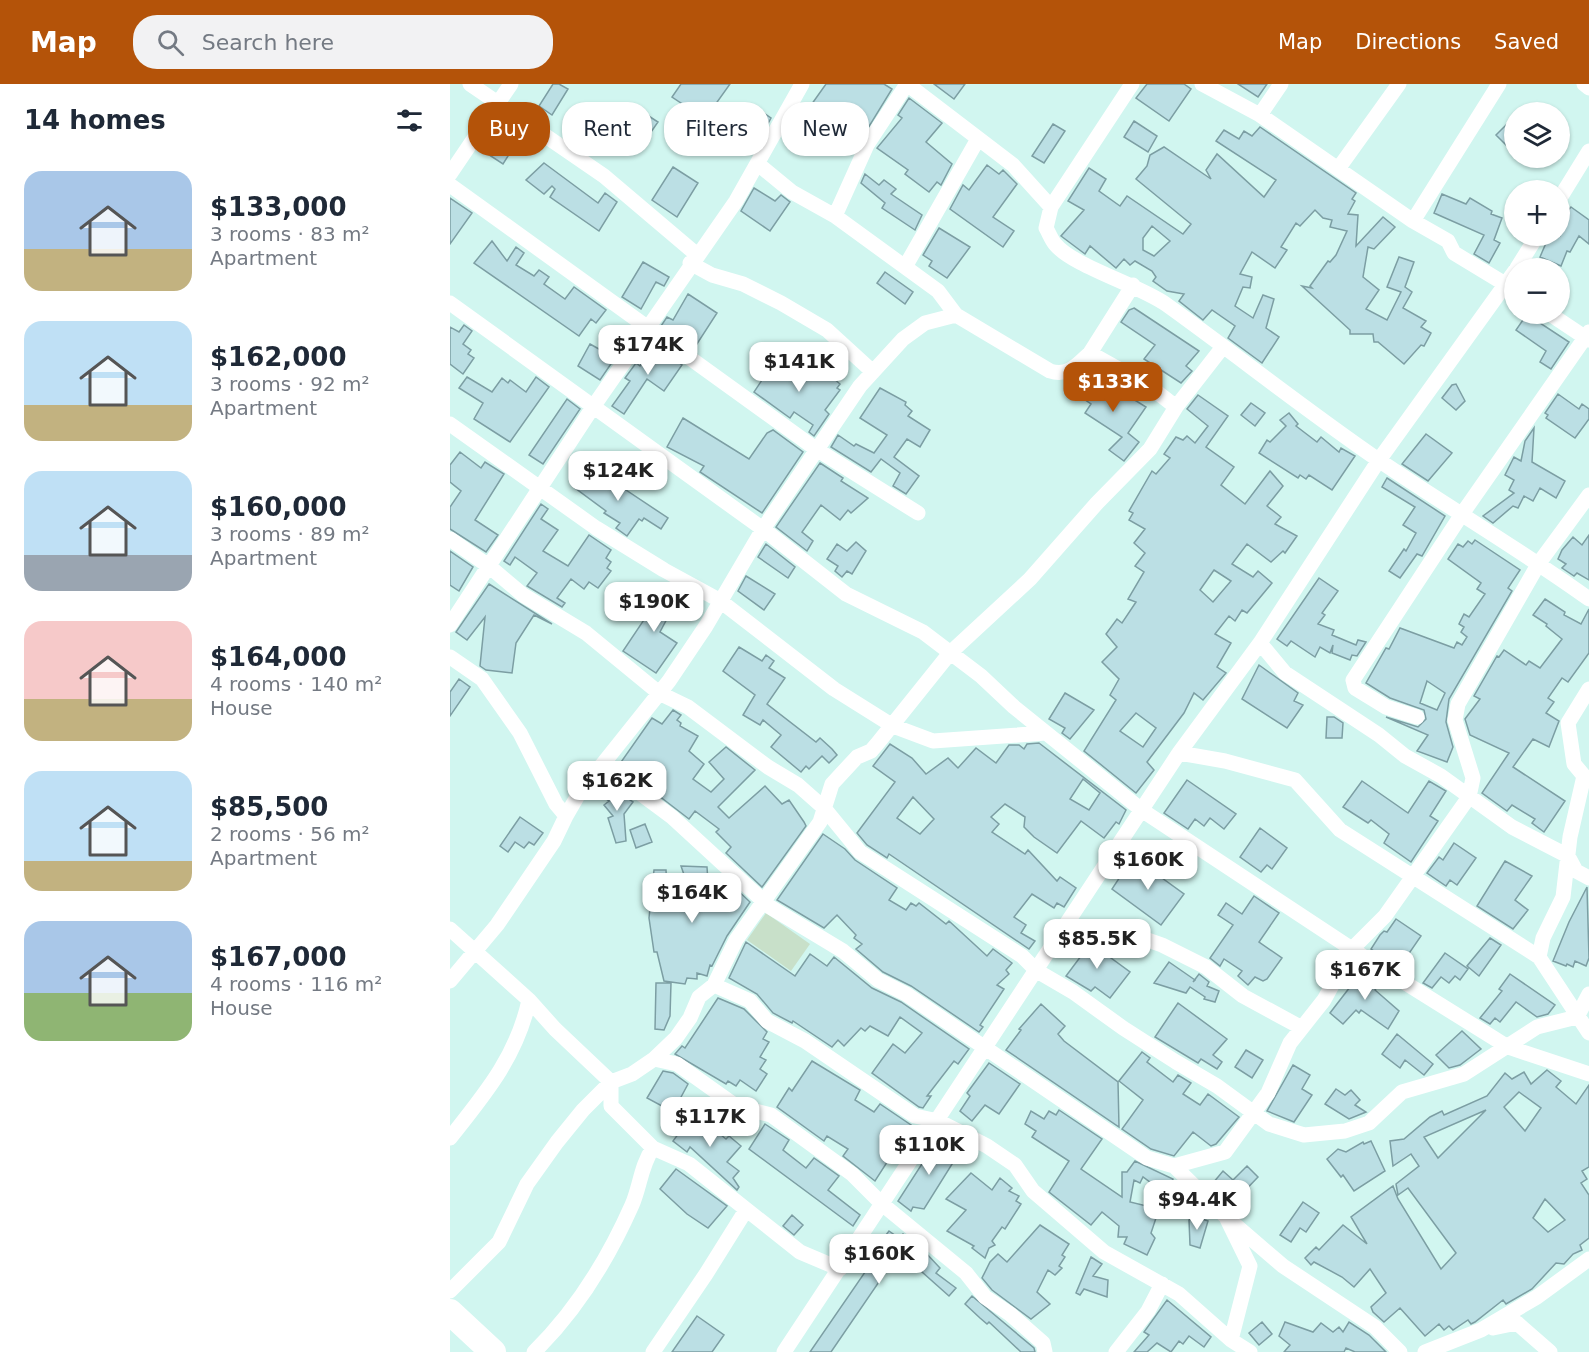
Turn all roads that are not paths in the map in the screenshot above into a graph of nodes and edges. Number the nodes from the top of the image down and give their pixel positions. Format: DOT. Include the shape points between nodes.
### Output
graph roads {
  1 [pos="470,84"];
  2 [pos="511,84"];
  3 [pos="802,84"];
  4 [pos="907,84"];
  5 [pos="1132,84"];
  6 [pos="1202,84"];
  7 [pos="1281,84"];
  8 [pos="1399,84"];
  9 [pos="1499,84"];
  10 [pos="1584,84"];
  11 [pos="1589,88"];
  12 [pos="499,102"];
  13 [pos="1260,115"];
  14 [pos="550,138"];
  15 [pos="978,139"];
  16 [pos="468,148"];
  17 [pos="1589,151"];
  18 [pos="758,164"];
  19 [pos="1338,169"];
  20 [pos="450,174"];
  21 [pos="1570,182"];
  22 [pos="450,185"];
  23 [pos="1051,207"];
  24 [pos="835,216"];
  25 [pos="1413,221"];
  26 [pos="693,259"];
  27 [pos="905,267"];
  28 [pos="1504,284"];
  29 [pos="1133,285"];
  30 [pos="1504,297"];
  31 [pos="450,303"];
  32 [pos="956,315"];
  33 [pos="1567,324"];
  34 [pos="648,327"];
  35 [pos="1588,336"];
  36 [pos="1222,348"];
  37 [pos="1090,353"];
  38 [pos="873,372"];
  39 [pos="593,407"];
  40 [pos="1176,407"];
  41 [pos="450,424"];
  42 [pos="816,449"];
  43 [pos="1379,460"];
  44 [pos="542,488"];
  45 [pos="1589,495"];
  46 [pos="918,513"];
  47 [pos="1462,514"];
  48 [pos="763,529"];
  49 [pos="450,539"];
  50 [pos="1539,563"];
  51 [pos="490,567"];
  52 [pos="1589,599"];
  53 [pos="720,600"];
  54 [pos="450,625"];
  55 [pos="1260,643"];
  56 [pos="950,653"];
  57 [pos="450,657"];
  58 [pos="1589,689"];
  59 [pos="659,693"];
  60 [pos="1417,717"];
  61 [pos="893,726"];
  62 [pos="1046,733"];
  63 [pos="1179,753"];
  64 [pos="602,765"];
  65 [pos="1586,777"];
  66 [pos="1469,797"];
  67 [pos="824,808"];
  68 [pos="1143,811"];
  69 [pos="566,816"];
  70 [pos="1568,856"];
  71 [pos="1414,875"];
  72 [pos="1589,878"];
  73 [pos="763,901"];
  74 [pos="1067,926"];
  75 [pos="450,929"];
  76 [pos="1352,949"];
  77 [pos="473,950"];
  78 [pos="1539,957"];
  79 [pos="1037,972"];
  80 [pos="450,981"];
  81 [pos="714,985"];
  82 [pos="1589,994"];
  83 [pos="529,1000"];
  84 [pos="1577,1017"];
  85 [pos="1302,1028"];
  86 [pos="1589,1033"];
  87 [pos="1508,1047"];
  88 [pos="986,1048"];
  89 [pos="654,1059"];
  90 [pos="1589,1074"];
  91 [pos="611,1082"];
  92 [pos="1252,1113"];
  93 [pos="938,1120"];
  94 [pos="450,1138"];
  95 [pos="653,1148"];
  96 [pos="1174,1166"];
  97 [pos="882,1204"];
  98 [pos="746,1210"];
  99 [pos="1226,1217"];
  100 [pos="1589,1259"];
  101 [pos="840,1269"];
  102 [pos="1162,1284"];
  103 [pos="450,1292"];
  104 [pos="450,1311"];
  105 [pos="1481,1330"];
  106 [pos="450,1335"];
  107 [pos="1231,1340"];
  108 [pos="468,1352"];
  109 [pos="493,1352"];
  110 [pos="534,1352"];
  111 [pos="653,1352"];
  112 [pos="784,1352"];
  113 [pos="1046,1352"];
  114 [pos="1116,1352"];
  115 [pos="1250,1352"];
  116 [pos="1400,1352"];
  117 [pos="1425,1352"];
  118 [pos="1550,1352"];
  1 -- 12 [label="street"];
  2 -- 12 [label="street"];
  3 -- 18 [label="street"];
  4 -- 15 [label="street"];
  4 -- 24 [label="street" via="867,145"];
  5 -- 23 [label="street"];
  6 -- 13 [label="street"];
  7 -- 13 [label="street"];
  8 -- 19 [label="street"];
  9 -- 25 [label="street"];
  10 -- 11 [label="street"];
  13 -- 19 [label="street"];
  14 -- 26 [label="street" via="603,176"];
  15 -- 23 [label="street" via="1013,165"];
  15 -- 27 [label="street"];
  16 -- 20 [label="street"];
  17 -- 21 [label="street"];
  18 -- 24 [label="street" via="792,192"];
  18 -- 26 [label="street"];
  19 -- 25 [label="street"];
  22 -- 34 [label="street"];
  23 -- 29 [label="street" via="1046,228 1056,245 1073,258"];
  24 -- 27 [label="street"];
  25 -- 28 [label="street" via="1448,241 1454,253"];
  26 -- 34 [label="street"];
  26 -- 38 [label="street" via="712,275 743,284 827,330"];
  27 -- 32 [label="street" via="938,291"];
  29 -- 36 [label="street" via="1165,303"];
  29 -- 37 [label="street"];
  30 -- 43 [label="street"];
  31 -- 39 [label="street"];
  32 -- 37 [label="street" via="1060,374 1069,372"];
  32 -- 38 [label="street" via="925,323 903,339"];
  33 -- 35 [label="street"];
  34 -- 39 [label="street"];
  34 -- 42 [label="street"];
  35 -- 47 [label="street"];
  36 -- 40 [label="street"];
  36 -- 43 [label="street"];
  37 -- 40 [label="street" via="1149,386"];
  38 -- 42 [label="street"];
  39 -- 44 [label="street"];
  39 -- 48 [label="street"];
  40 -- 56 [label="street" via="1150,449 1030,579"];
  41 -- 44 [label="street"];
  42 -- 46 [label="street"];
  42 -- 48 [label="street"];
  43 -- 47 [label="street"];
  43 -- 55 [label="street"];
  44 -- 51 [label="street"];
  44 -- 53 [label="street" via="596,528"];
  45 -- 50 [label="street"];
  47 -- 50 [label="street"];
  47 -- 60 [label="street" via="1353,680 1355,688 1368,698"];
  48 -- 53 [label="street"];
  48 -- 56 [label="street" via="846,594 923,632"];
  49 -- 51 [label="street"];
  50 -- 52 [label="street"];
  50 -- 66 [label="street" via="1458,704 1455,720 1473,778"];
  51 -- 54 [label="street"];
  51 -- 59 [label="street" via="523,595 586,633"];
  53 -- 59 [label="street"];
  53 -- 61 [label="street" via="834,689"];
  55 -- 63 [label="street"];
  55 -- 66 [label="street" via="1285,673"];
  56 -- 61 [label="street"];
  56 -- 62 [label="street"];
  57 -- 69 [label="street" via="482,679 520,734"];
  58 -- 65 [label="street" via="1568,723 1574,764"];
  59 -- 64 [label="street"];
  59 -- 67 [label="street" via="688,706"];
  61 -- 62 [label="street" via="933,741"];
  61 -- 67 [label="street" via="832,784"];
  62 -- 68 [label="street"];
  63 -- 68 [label="street"];
  63 -- 71 [label="street" via="1295,780 1340,830"];
  64 -- 69 [label="street" via="588,778"];
  64 -- 73 [label="street" via="672,817"];
  65 -- 70 [label="street"];
  66 -- 70 [label="street" via="1512,827"];
  66 -- 71 [label="street"];
  67 -- 73 [label="street" via="820,822"];
  67 -- 79 [label="street" via="860,852 1022,956"];
  68 -- 74 [label="street"];
  68 -- 76 [label="street"];
  69 -- 77 [label="street" via="554,841 497,925"];
  70 -- 72 [label="street" via="1576,871"];
  70 -- 78 [label="street" via="1563,897 1543,938"];
  71 -- 76 [label="street" via="1384,916"];
  71 -- 78 [label="street"];
  73 -- 81 [label="street" via="736,940"];
  73 -- 88 [label="street"];
  74 -- 79 [label="street"];
  74 -- 85 [label="street" via="1111,927 1162,945 1206,967 1243,996"];
  75 -- 77 [label="street"];
  76 -- 85 [label="street" via="1324,1000"];
  76 -- 87 [label="street"];
  77 -- 80 [label="street"];
  77 -- 83 [label="street"];
  78 -- 84 [label="street"];
  79 -- 88 [label="street"];
  79 -- 92 [label="street" via="1217,1086"];
  81 -- 89 [label="street" via="699,997 676,1038"];
  81 -- 93 [label="street" via="750,1001 767,1021 805,1041 915,1116"];
  82 -- 84 [label="street"];
  83 -- 91 [label="street"];
  83 -- 94 [label="street" via="524,1025 508,1061"];
  84 -- 86 [label="street"];
  84 -- 87 [label="street" via="1537,1027"];
  85 -- 92 [label="street" via="1290,1044 1268,1093"];
  87 -- 90 [label="street"];
  87 -- 92 [label="street" via="1464,1074 1402,1092 1369,1123 1345,1131 1304,1135 1269,1124"];
  88 -- 93 [label="street"];
  88 -- 96 [label="street" via="1147,1158"];
  89 -- 91 [label="street"];
  89 -- 97 [label="street" via="677,1064 735,1106 771,1115 852,1174"];
  91 -- 95 [label="street" via="611,1106"];
  91 -- 103 [label="street" via="556,1142 527,1184 499,1242"];
  92 -- 96 [label="street" via="1225,1152"];
  93 -- 97 [label="street"];
  93 -- 102 [label="street" via="1015,1165 1033,1191 1104,1252"];
  95 -- 98 [label="street" via="689,1164"];
  95 -- 110 [label="street" via="633,1204 600,1269 556,1331"];
  96 -- 99 [label="street"];
  97 -- 101 [label="street"];
  97 -- 113 [label="street" via="966,1273 986,1298 1043,1343"];
  98 -- 101 [label="street" via="800,1252"];
  98 -- 111 [label="street"];
  99 -- 107 [label="street" via="1250,1266"];
  99 -- 116 [label="street" via="1283,1266 1375,1326"];
  100 -- 105 [label="street" via="1537,1297"];
  101 -- 112 [label="street"];
  102 -- 107 [label="street"];
  102 -- 114 [label="street" via="1148,1311"];
  104 -- 109 [label="highway"];
  105 -- 117 [label="street"];
  105 -- 118 [label="street" via="1517,1323"];
  106 -- 108 [label="highway"];
  107 -- 115 [label="street"];
}
